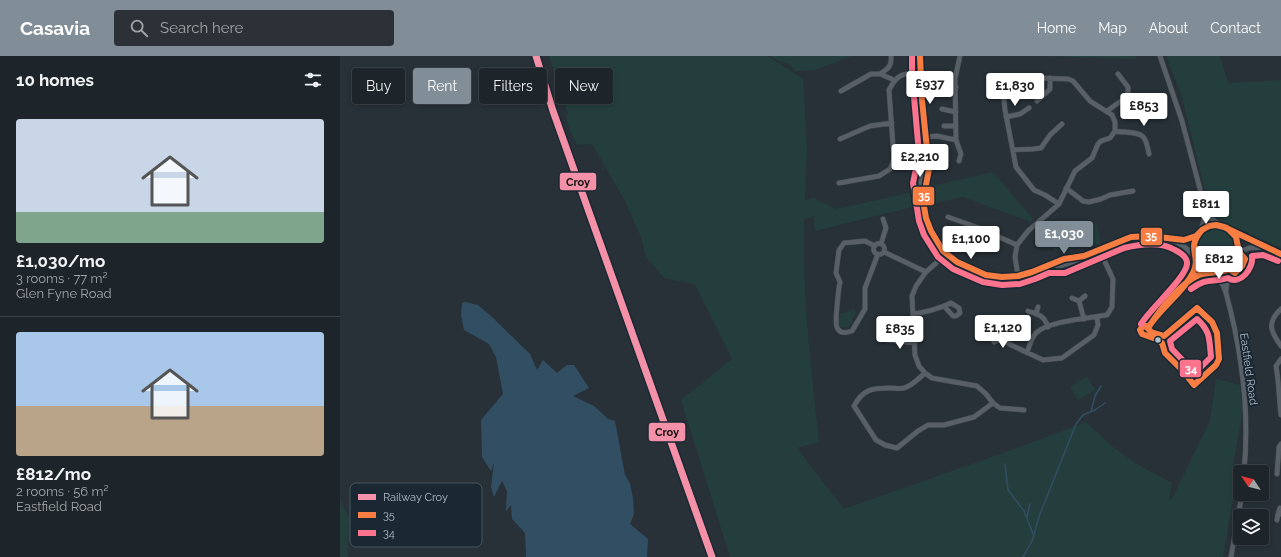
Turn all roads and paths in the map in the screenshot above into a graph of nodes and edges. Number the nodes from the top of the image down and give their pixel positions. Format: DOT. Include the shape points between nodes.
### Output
graph roads {
  1 [pos="891,56"];
  2 [pos="920,56"];
  3 [pos="960,56"];
  4 [pos="1160,56"];
  5 [pos="920,73"];
  6 [pos="880,74"];
  7 [pos="1118,74"];
  8 [pos="1050,78"];
  9 [pos="894,80"];
  10 [pos="956,87"];
  11 [pos="938,88"];
  12 [pos="841,91"];
  13 [pos="1037,101"];
  14 [pos="1029,108"];
  15 [pos="942,109"];
  16 [pos="1107,111"];
  17 [pos="956,112"];
  18 [pos="1006,117"];
  19 [pos="892,123"];
  20 [pos="1062,124"];
  21 [pos="944,126"];
  22 [pos="956,126"];
  23 [pos="1115,131"];
  24 [pos="925,137"];
  25 [pos="840,139"];
  26 [pos="956,140"];
  27 [pos="1012,150"];
  28 [pos="1149,154"];
  29 [pos="959,161"];
  30 [pos="839,183"];
  31 [pos="1066,188"];
  32 [pos="1133,191"];
  33 [pos="1058,204"];
  34 [pos="1205,208"];
  35 [pos="948,216"];
  36 [pos="883,219"];
  37 [pos="1224,227"];
  38 [pos="1231,231"];
  39 [pos="1198,234"];
  40 [pos="1174,240"];
  41 [pos="882,244"];
  42 [pos="875,246"];
  43 [pos="1017,246"];
  44 [pos="1267,247"];
  45 [pos="1099,249"];
  46 [pos="884,252"];
  47 [pos="1239,252"];
  48 [pos="878,254"];
  49 [pos="946,254"];
  50 [pos="1281,254"];
  51 [pos="1195,258"];
  52 [pos="1229,269"];
  53 [pos="926,272"];
  54 [pos="1210,272"];
  55 [pos="1018,276"];
  56 [pos="1187,282"];
  57 [pos="1226,293"];
  58 [pos="1085,296"];
  59 [pos="1072,298"];
  60 [pos="1079,301"];
  61 [pos="944,306"];
  62 [pos="1038,307"];
  63 [pos="1281,309"];
  64 [pos="1028,311"];
  65 [pos="913,314"];
  66 [pos="1036,314"];
  67 [pos="1097,317"];
  68 [pos="1084,319"];
  69 [pos="1048,327"];
  70 [pos="1148,328"];
  71 [pos="1001,331"];
  72 [pos="1001,339"];
  73 [pos="887,340"];
  74 [pos="994,342"];
  75 [pos="915,343"];
  76 [pos="1281,346"];
  77 [pos="1027,353"];
  78 [pos="1281,359"];
  79 [pos="925,374"];
  80 [pos="993,403"];
  81 [pos="1024,410"];
  82 [pos="1281,415"];
  83 [pos="1281,444"];
  84 [pos="1279,464"];
  85 [pos="1244,465"];
  86 [pos="1277,474"];
  87 [pos="1241,501"];
  88 [pos="1280,508"];
  89 [pos="1280,514"];
  90 [pos="1277,520"];
  91 [pos="1232,557"];
  1 -- 6 [label="street" via="888,69"];
  2 -- 5 [label="street"];
  3 -- 10 [label="street"];
  4 -- 34 [label="street" via="1182,121"];
  5 -- 9 [label="street" via="904,73"];
  5 -- 24 [label="street"];
  6 -- 9 [label="street"];
  6 -- 12 [label="street" via="870,74"];
  7 -- 16 [label="street" via="1128,87 1128,96"];
  8 -- 13 [label="street" via="1050,89"];
  8 -- 16 [label="street" via="1073,80 1090,101"];
  8 -- 18 [label="street" via="1012,77 1007,81 1003,91"];
  9 -- 19 [label="street" via="889,90"];
  10 -- 11 [label="street"];
  10 -- 17 [label="street"];
  14 -- 18 [label="street" via="1020,114"];
  15 -- 17 [label="street"];
  16 -- 23 [label="street" via="1114,118"];
  17 -- 22 [label="street"];
  18 -- 27 [label="street"];
  19 -- 25 [label="street" via="870,126"];
  19 -- 30 [label="street" via="894,159 890,169 879,176"];
  20 -- 27 [label="street" via="1041,148"];
  21 -- 22 [label="street"];
  22 -- 26 [label="street"];
  23 -- 28 [label="street" via="1138,133 1144,137"];
  23 -- 31 [label="street" via="1110,138 1098,144 1092,158 1075,171"];
  24 -- 26 [label="street" via="937,136"];
  24 -- 49 [label="street" via="927,155 921,182 926,218 931,232"];
  26 -- 29 [label="street" via="961,154"];
  27 -- 33 [label="street" via="1016,167 1031,187"];
  31 -- 32 [label="street" via="1083,201 1089,202"];
  31 -- 33 [label="street"];
  33 -- 43 [label="street" via="1028,231"];
  34 -- 37 [label="street" via="1210,218"];
  34 -- 39 [label="street" via="1203,224"];
  35 -- 43 [label="street"];
  36 -- 41 [label="street" via="886,228"];
  37 -- 38 [label="street"];
  37 -- 39 [label="street" via="1209,226"];
  38 -- 44 [label="street"];
  38 -- 47 [label="street" via="1236,237"];
  39 -- 40 [label="street" via="1187,240"];
  39 -- 51 [label="street" via="1193,243"];
  40 -- 45 [label="street" via="1150,236 1131,237"];
  40 -- 51 [label="street" via="1186,247"];
  41 -- 42 [label="street"];
  41 -- 46 [label="street"];
  42 -- 48 [label="street" via="875,252"];
  42 -- 48 [label="street" via="865,240 844,243 838,250 836,273 840,282 836,324 844,333 852,331 865,309 865,288"];
  43 -- 55 [label="street" via="1015,258"];
  44 -- 47 [label="street"];
  44 -- 50 [label="street"];
  45 -- 55 [label="street" via="1063,265 1047,265"];
  45 -- 67 [label="street" via="1112,275 1112,307 1107,315"];
  46 -- 48 [label="street"];
  46 -- 53 [label="street"];
  47 -- 52 [label="street"];
  49 -- 53 [label="street"];
  49 -- 55 [label="street" via="972,270 986,275"];
  51 -- 54 [label="street" via="1198,264"];
  51 -- 56 [label="street" via="1195,268"];
  52 -- 54 [label="street" via="1218,273"];
  52 -- 57 [label="street, Eastfield Road"];
  53 -- 65 [label="street" via="912,296"];
  54 -- 56 [label="street"];
  54 -- 57 [label="street, Eastfield Road" via="1223,285"];
  56 -- 70 [label="street"];
  57 -- 85 [label="street, Eastfield Road" via="1242,366 1245,393"];
  58 -- 60 [label="street"];
  59 -- 60 [label="street"];
  60 -- 68 [label="street"];
  61 -- 65 [label="street" via="929,312"];
  62 -- 66 [label="street"];
  63 -- 76 [label="street" via="1271,326 1272,333"];
  64 -- 66 [label="street"];
  65 -- 75 [label="street"];
  66 -- 69 [label="street" via="1045,320"];
  67 -- 68 [label="street"];
  67 -- 77 [label="street" via="1098,325 1094,335 1062,358 1043,360"];
  68 -- 69 [label="street"];
  69 -- 77 [label="street" via="1036,332"];
  71 -- 72 [label="street"];
  72 -- 74 [label="street"];
  72 -- 77 [label="street"];
  73 -- 75 [label="street"];
  75 -- 79 [label="street" via="915,355"];
  78 -- 82 [label="street" via="1276,366 1280,384 1278,393"];
  79 -- 80 [label="street" via="932,378 977,386"];
  79 -- 80 [label="street" via="903,388 878,388 866,391 858,397 854,406 876,440 897,448 928,425 944,425 974,417"];
  80 -- 81 [label="street" via="1000,408"];
  83 -- 84 [label="street"];
  84 -- 86 [label="street"];
  87 -- 91 [label="street"];
  88 -- 89 [label="street"];
  89 -- 90 [label="street"];
}
